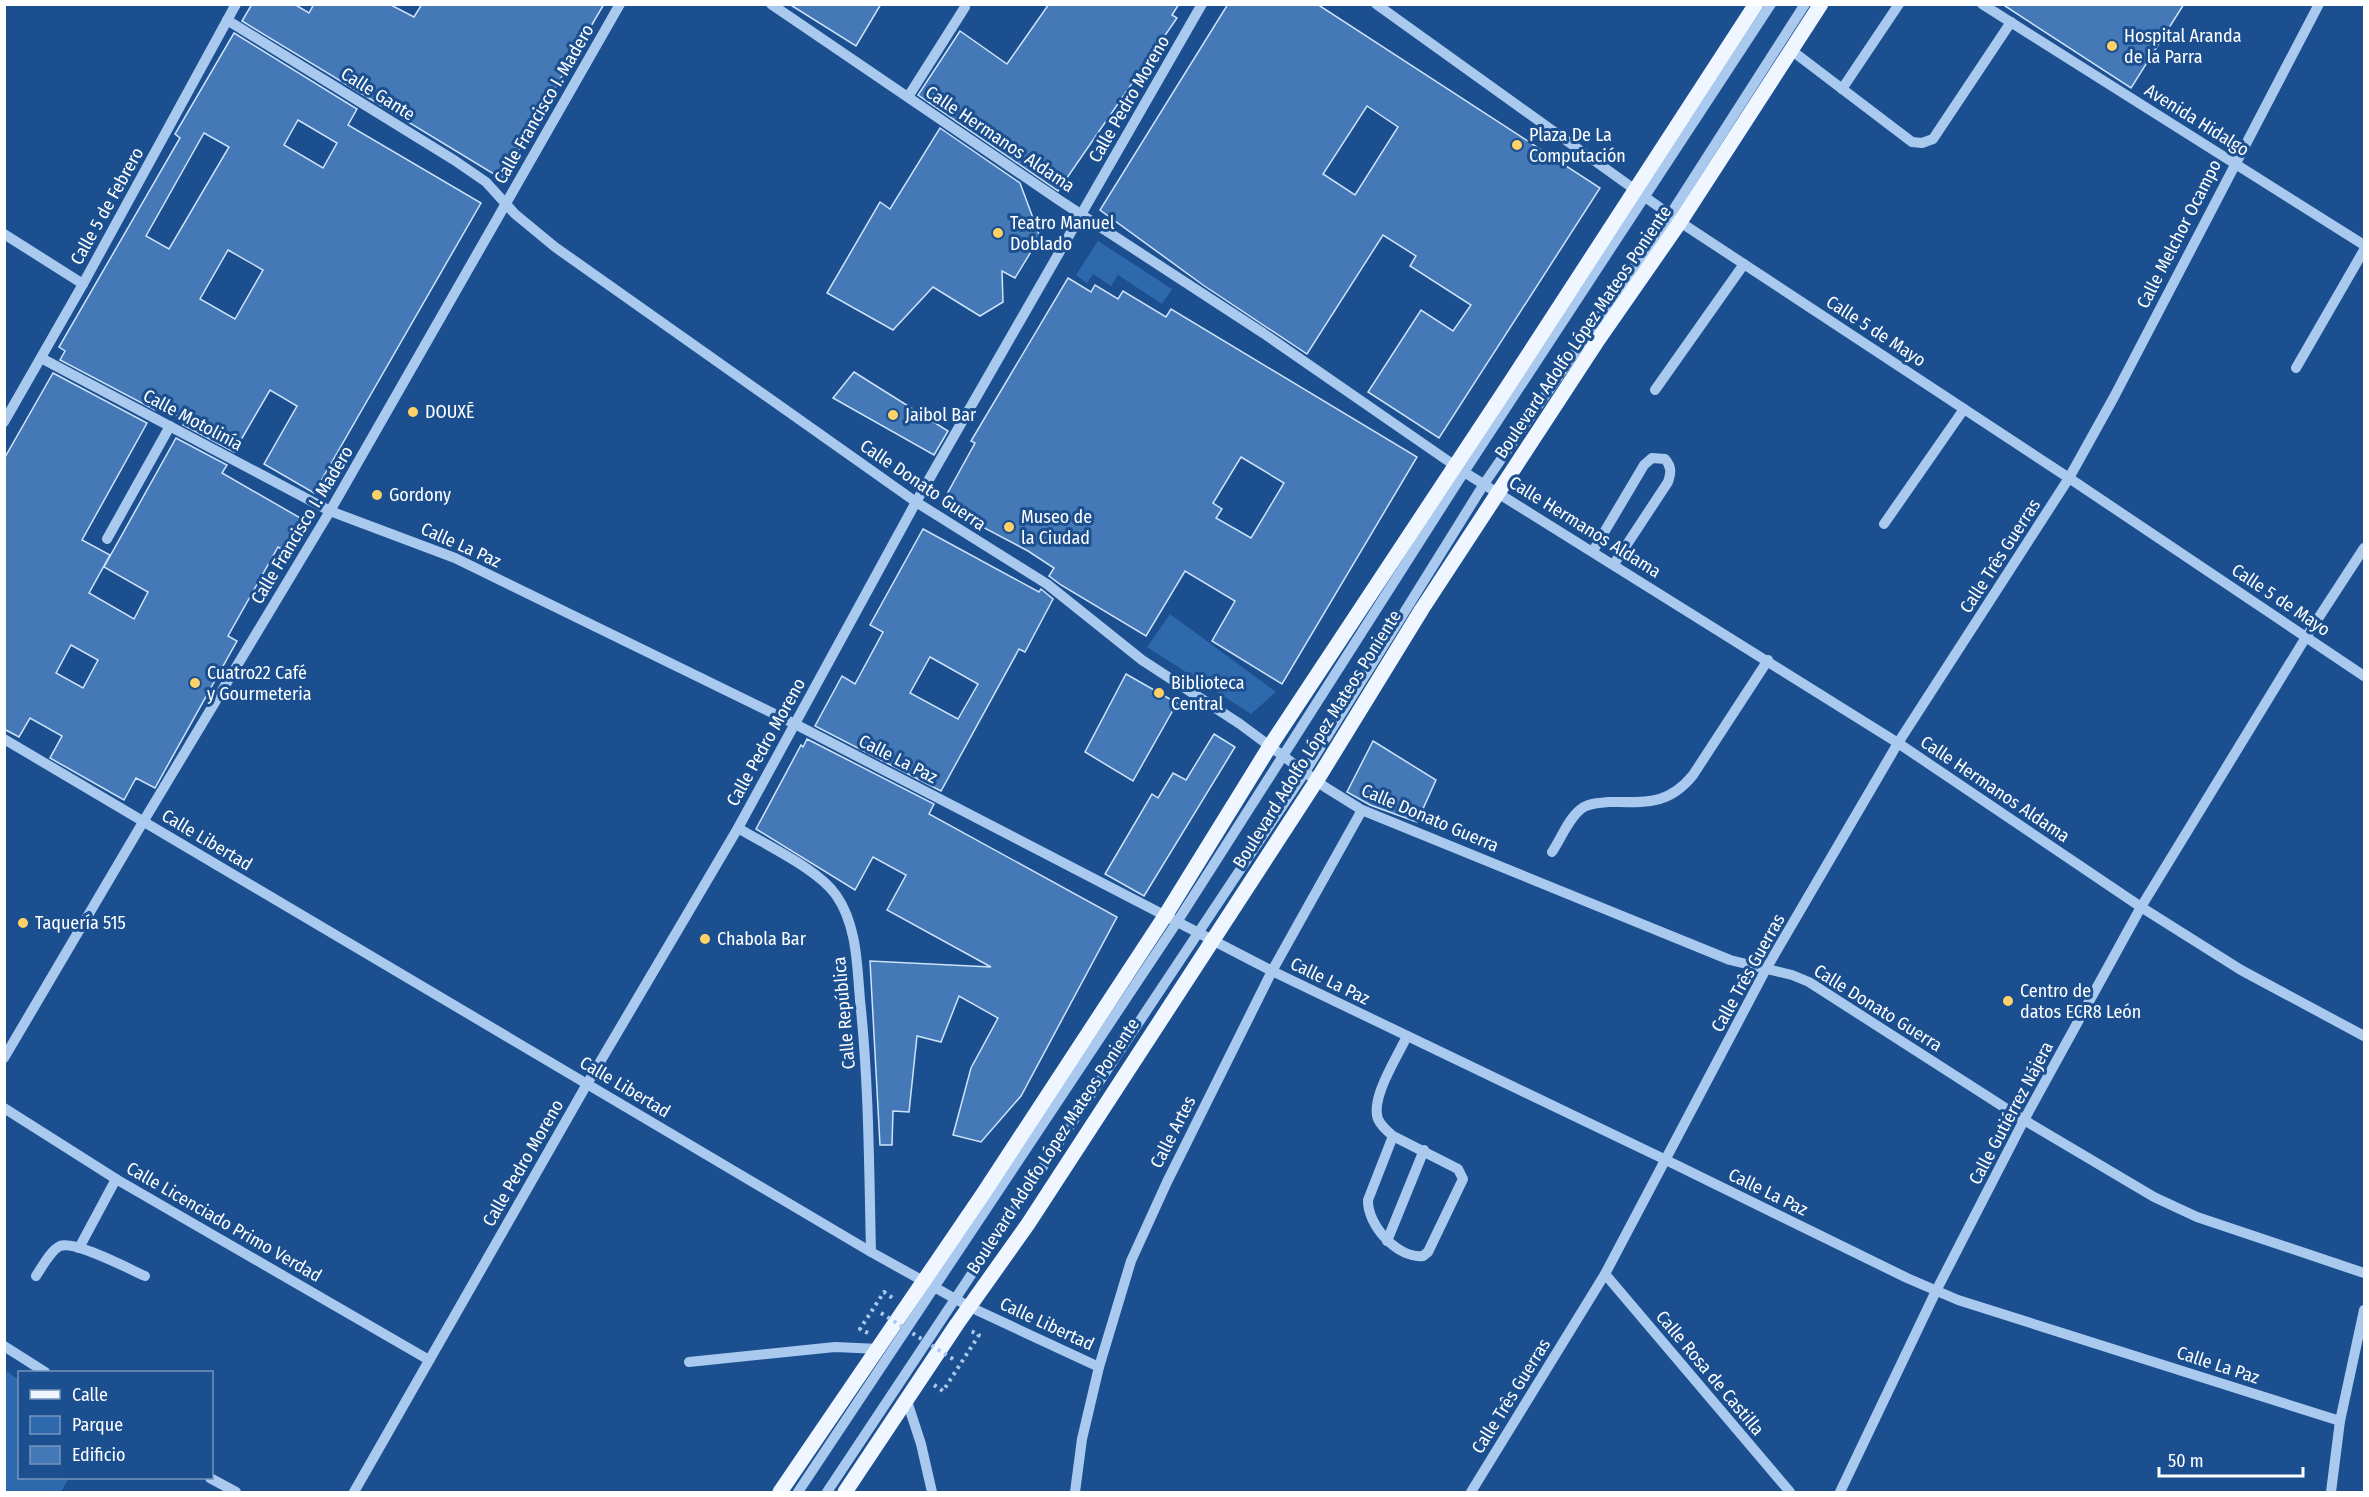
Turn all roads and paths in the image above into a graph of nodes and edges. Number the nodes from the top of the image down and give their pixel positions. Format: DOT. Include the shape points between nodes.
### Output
graph roads {
  1 [pos="236,4"];
  2 [pos="620,4"];
  3 [pos="771,4"];
  4 [pos="1202,4"];
  5 [pos="1376,4"];
  6 [pos="1756,4"];
  7 [pos="1771,4"];
  8 [pos="1805,4"];
  9 [pos="1821,4"];
  10 [pos="1899,4"];
  11 [pos="1982,4"];
  12 [pos="2319,4"];
  13 [pos="965,7"];
  14 [pos="227,20"];
  15 [pos="2011,22"];
  16 [pos="1791,50"];
  17 [pos="1842,89"];
  18 [pos="908,96"];
  19 [pos="2235,163"];
  20 [pos="1640,195"];
  21 [pos="506,202"];
  22 [pos="1082,214"];
  23 [pos="1675,218"];
  24 [pos="4,234"];
  25 [pos="2364,245"];
  26 [pos="2364,250"];
  27 [pos="1744,264"];
  28 [pos="83,284"];
  29 [pos="41,358"];
  30 [pos="2296,368"];
  31 [pos="1655,390"];
  32 [pos="1964,409"];
  33 [pos="4,422"];
  34 [pos="170,426"];
  35 [pos="1460,469"];
  36 [pos="2069,478"];
  37 [pos="1484,484"];
  38 [pos="1499,494"];
  39 [pos="916,502"];
  40 [pos="330,511"];
  41 [pos="1884,524"];
  42 [pos="107,538"];
  43 [pos="2364,548"];
  44 [pos="1593,551"];
  45 [pos="1614,564"];
  46 [pos="2306,637"];
  47 [pos="1768,660"];
  48 [pos="2364,676"];
  49 [pos="795,724"];
  50 [pos="4,739"];
  51 [pos="1898,743"];
  52 [pos="1270,746"];
  53 [pos="1284,755"];
  54 [pos="1311,776"];
  55 [pos="1362,810"];
  56 [pos="142,822"];
  57 [pos="738,828"];
  58 [pos="1552,852"];
  59 [pos="2141,907"];
  60 [pos="1171,919"];
  61 [pos="1205,936"];
  62 [pos="1766,969"];
  63 [pos="1272,972"];
  64 [pos="1407,1036"];
  65 [pos="2364,1036"];
  66 [pos="4,1058"];
  67 [pos="587,1084"];
  68 [pos="4,1108"];
  69 [pos="2024,1120"];
  70 [pos="1393,1136"];
  71 [pos="1424,1150"];
  72 [pos="1666,1160"];
  73 [pos="116,1179"];
  74 [pos="1387,1241"];
  75 [pos="79,1248"];
  76 [pos="871,1252"];
  77 [pos="2364,1273"];
  78 [pos="1605,1274"];
  79 [pos="36,1276"];
  80 [pos="145,1276"];
  81 [pos="930,1284"];
  82 [pos="1936,1291"];
  83 [pos="884,1292"];
  84 [pos="956,1299"];
  85 [pos="970,1307"];
  86 [pos="873,1308"];
  87 [pos="2364,1310"];
  88 [pos="860,1329"];
  89 [pos="979,1335"];
  90 [pos="4,1346"];
  91 [pos="880,1349"];
  92 [pos="429,1360"];
  93 [pos="689,1362"];
  94 [pos="958,1363"];
  95 [pos="1099,1367"];
  96 [pos="43,1371"];
  97 [pos="943,1391"];
  98 [pos="907,1401"];
  99 [pos="2340,1421"];
  100 [pos="212,1479"];
  101 [pos="236,1492"];
  102 [pos="354,1492"];
  103 [pos="780,1492"];
  104 [pos="798,1492"];
  105 [pos="827,1492"];
  106 [pos="845,1492"];
  107 [pos="932,1492"];
  108 [pos="1076,1492"];
  109 [pos="1471,1492"];
  110 [pos="1790,1492"];
  111 [pos="1840,1492"];
  112 [pos="2331,1492"];
  1 -- 14 [label="street, Calle 5 de Febrero"];
  2 -- 21 [label="street, Calle Francisco I. Madero"];
  3 -- 18 [label="street, Calle Hermanos Aldama"];
  4 -- 22 [label="street, Calle Pedro Moreno"];
  5 -- 20 [label="street, Calle 5 de Mayo"];
  6 -- 20 [label="main road, Boulevard Adolfo López Mateos Poniente"];
  7 -- 20 [label="street"];
  8 -- 23 [label="street"];
  9 -- 16 [label="main road, Boulevard Adolfo López Mateos Poniente"];
  10 -- 17 [label="street"];
  11 -- 15 [label="street, Avenida Hidalgo"];
  12 -- 19 [label="street, Calle Melchor Ocampo"];
  13 -- 18 [label="street"];
  14 -- 21 [label="street, Calle Gante" via="454,160"];
  14 -- 28 [label="street, Calle 5 de Febrero"];
  15 -- 17 [label="street" via="1933,139 1911,142"];
  15 -- 19 [label="street, Avenida Hidalgo"];
  16 -- 17 [label="street"];
  16 -- 23 [label="main road, Boulevard Adolfo López Mateos Poniente"];
  18 -- 22 [label="street, Calle Hermanos Aldama"];
  19 -- 25 [label="street, Avenida Hidalgo"];
  19 -- 36 [label="street, Calle Melchor Ocampo"];
  20 -- 23 [label="street, Calle 5 de Mayo"];
  20 -- 35 [label="main road, Boulevard Adolfo López Mateos Poniente"];
  21 -- 39 [label="street, Calle Donato Guerra" via="555,247"];
  21 -- 40 [label="street, Calle Francisco I. Madero"];
  22 -- 35 [label="street, Calle Hermanos Aldama"];
  22 -- 39 [label="street, Calle Pedro Moreno"];
  23 -- 27 [label="street, Calle 5 de Mayo"];
  23 -- 37 [label="street"];
  23 -- 38 [label="main road, Boulevard Adolfo López Mateos Poniente"];
  24 -- 28 [label="street"];
  26 -- 30 [label="street"];
  27 -- 31 [label="street"];
  27 -- 32 [label="street, Calle 5 de Mayo"];
  28 -- 29 [label="street, Calle 5 de Febrero"];
  29 -- 33 [label="street, Calle 5 de Febrero"];
  29 -- 34 [label="street, Calle Motolinía"];
  32 -- 36 [label="street, Calle 5 de Mayo"];
  32 -- 41 [label="street"];
  34 -- 40 [label="street, Calle Motolinía"];
  34 -- 42 [label="street"];
  35 -- 37 [label="street, Calle Hermanos Aldama"];
  35 -- 52 [label="main road, Boulevard Adolfo López Mateos Poniente"];
  35 -- 53 [label="street"];
  36 -- 46 [label="street, Calle 5 de Mayo"];
  36 -- 51 [label="street, Calle Três Guerras"];
  37 -- 38 [label="street, Calle Hermanos Aldama"];
  37 -- 54 [label="street"];
  38 -- 44 [label="street, Calle Hermanos Aldama"];
  38 -- 54 [label="main road, Boulevard Adolfo López Mateos Poniente"];
  39 -- 49 [label="street, Calle Pedro Moreno"];
  39 -- 52 [label="street, Calle Donato Guerra" via="1047,584 1142,660"];
  40 -- 49 [label="street, Calle La Paz" via="455,558"];
  40 -- 56 [label="street, Calle Francisco I. Madero"];
  43 -- 46 [label="street, Calle Gutiérrez Nájera"];
  44 -- 45 [label="street, Calle Hermanos Aldama"];
  44 -- 45 [label="street" via="1644,465 1652,458 1665,459 1670,464 1668,482"];
  45 -- 47 [label="street, Calle Hermanos Aldama"];
  46 -- 48 [label="street, Calle 5 de Mayo"];
  46 -- 59 [label="street, Calle Gutiérrez Nájera"];
  47 -- 51 [label="street, Calle Hermanos Aldama"];
  47 -- 58 [label="street" via="1682,788 1651,802 1598,802 1582,808"];
  49 -- 57 [label="street, Calle Pedro Moreno"];
  49 -- 60 [label="street, Calle La Paz"];
  50 -- 56 [label="street, Calle Libertad"];
  51 -- 59 [label="street, Calle Hermanos Aldama"];
  51 -- 62 [label="street, Calle Três Guerras"];
  52 -- 53 [label="street, Calle Donato Guerra"];
  52 -- 60 [label="main road, Boulevard Adolfo López Mateos Poniente"];
  53 -- 54 [label="street, Calle Donato Guerra"];
  53 -- 60 [label="street"];
  54 -- 55 [label="street, Calle Donato Guerra"];
  54 -- 61 [label="main road, Boulevard Adolfo López Mateos Poniente"];
  55 -- 62 [label="street, Calle Donato Guerra" via="1730,960"];
  55 -- 63 [label="street, Calle Artes"];
  56 -- 66 [label="street, Calle Francisco I. Madero"];
  56 -- 67 [label="street, Calle Libertad"];
  57 -- 67 [label="street, Calle Pedro Moreno"];
  57 -- 76 [label="street, Calle República" via="820,877 847,914 855,944 865,1048"];
  59 -- 65 [label="street, Calle Hermanos Aldama" via="2241,970"];
  59 -- 69 [label="street, Calle Gutiérrez Nájera"];
  60 -- 61 [label="street, Calle La Paz"];
  60 -- 81 [label="main road, Boulevard Adolfo López Mateos Poniente" via="983,1194"];
  61 -- 63 [label="street, Calle La Paz"];
  61 -- 84 [label="street"];
  61 -- 85 [label="main road, Boulevard Adolfo López Mateos Poniente" via="1028,1224"];
  62 -- 69 [label="street, Calle Donato Guerra" via="1809,982"];
  62 -- 72 [label="street, Calle Três Guerras"];
  63 -- 64 [label="street, Calle La Paz"];
  63 -- 95 [label="street, Calle Artes" via="1131,1261"];
  64 -- 70 [label="street" via="1376,1107 1378,1119"];
  64 -- 72 [label="street, Calle La Paz"];
  67 -- 76 [label="street, Calle Libertad"];
  67 -- 92 [label="street, Calle Pedro Moreno"];
  68 -- 73 [label="street, Calle Licenciado Primo Verdad"];
  69 -- 77 [label="street, Calle Donato Guerra" via="2197,1217"];
  69 -- 82 [label="street, Calle Gutiérrez Nájera"];
  70 -- 71 [label="street"];
  70 -- 74 [label="street" via="1368,1200 1372,1220"];
  71 -- 74 [label="street"];
  71 -- 74 [label="street" via="1458,1169 1463,1179 1428,1252 1423,1256 1412,1255"];
  72 -- 78 [label="street, Calle Três Guerras"];
  72 -- 82 [label="street, Calle La Paz"];
  73 -- 75 [label="street"];
  73 -- 92 [label="street, Calle Licenciado Primo Verdad"];
  75 -- 79 [label="street" via="57,1248"];
  75 -- 80 [label="street"];
  76 -- 81 [label="street, Calle Libertad"];
  78 -- 109 [label="street, Calle Três Guerras"];
  78 -- 110 [label="street, Calle Rosa de Castilla"];
  81 -- 84 [label="street, Calle Libertad"];
  81 -- 91 [label="main road, Boulevard Adolfo López Mateos Poniente"];
  81 -- 104 [label="street"];
  82 -- 99 [label="street, Calle La Paz"];
  82 -- 111 [label="street, Calle Gutiérrez Nájera"];
  83 -- 86 [label="path"];
  84 -- 85 [label="street, Calle Libertad"];
  84 -- 105 [label="street"];
  85 -- 95 [label="street, Calle Libertad"];
  85 -- 98 [label="main road, Boulevard Adolfo López Mateos Poniente"];
  86 -- 88 [label="path"];
  86 -- 94 [label="path, bridge"];
  87 -- 99 [label="street"];
  89 -- 94 [label="path"];
  90 -- 96 [label="street"];
  91 -- 93 [label="street" via="835,1347"];
  91 -- 103 [label="main road, Boulevard Adolfo López Mateos Poniente"];
  92 -- 102 [label="street, Calle Pedro Moreno"];
  94 -- 97 [label="path"];
  95 -- 108 [label="street, Calle Artes" via="1082,1438"];
  98 -- 106 [label="main road, Boulevard Adolfo López Mateos Poniente"];
  98 -- 107 [label="street"];
  99 -- 112 [label="street"];
  100 -- 101 [label="street"];
}
